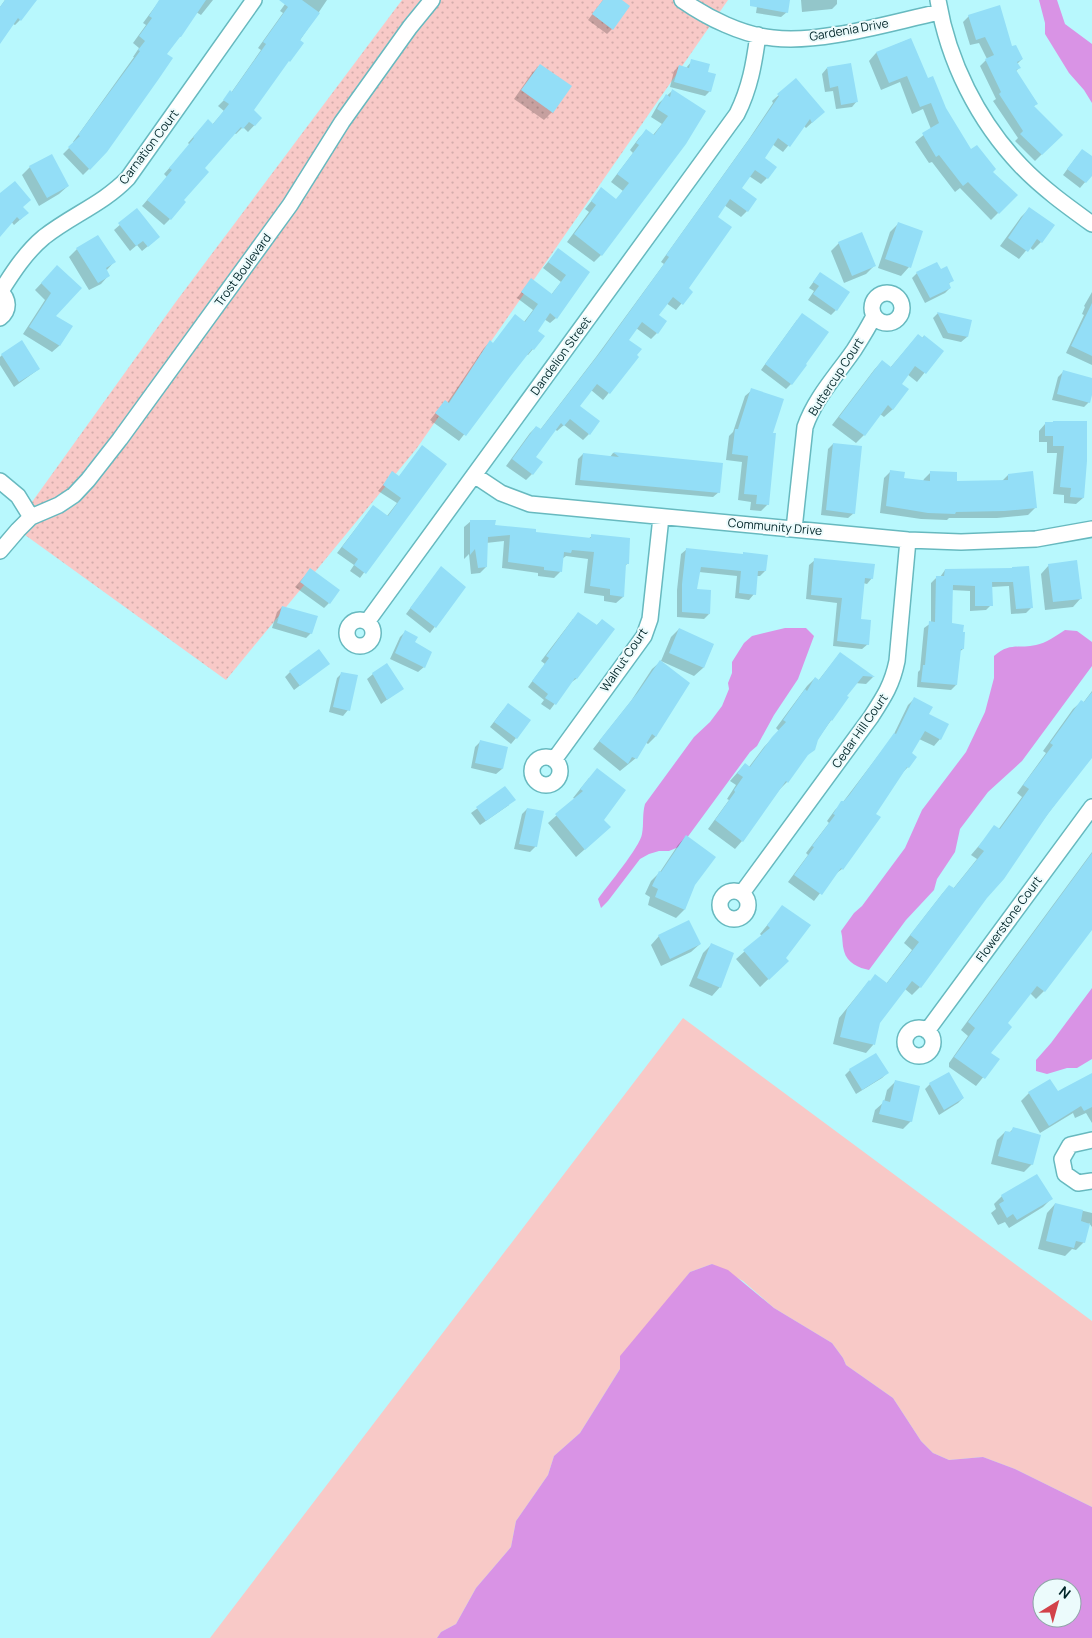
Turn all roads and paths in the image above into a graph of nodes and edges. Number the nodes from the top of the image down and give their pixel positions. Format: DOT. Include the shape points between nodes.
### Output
graph roads {
  1 [pos="254,0"];
  2 [pos="432,0"];
  3 [pos="682,0"];
  4 [pos="939,6"];
  5 [pos="758,36"];
  6 [pos="1092,224"];
  7 [pos="0,291"];
  8 [pos="874,316"];
  9 [pos="0,318"];
  10 [pos="474,475"];
  11 [pos="0,481"];
  12 [pos="31,517"];
  13 [pos="661,517"];
  14 [pos="1089,528"];
  15 [pos="794,529"];
  16 [pos="908,540"];
  17 [pos="0,551"];
  18 [pos="367,622"];
  19 [pos="554,760"];
  20 [pos="1092,807"];
  21 [pos="742,893"];
  22 [pos="927,1031"];
  23 [pos="1092,1140"];
  24 [pos="1092,1181"];
  1 -- 7 [label="street, Carnation Court" via="128,178 106,199 43,238 29,251"];
  2 -- 12 [label="street, Trost Boulevard" via="342,122 290,205 88,480 59,505"];
  3 -- 5 [label="street, Gardenia Drive" via="718,21"];
  4 -- 5 [label="street, Gardenia Drive" via="826,36 790,39"];
  4 -- 6 [label="street" via="958,69 986,120 1020,165"];
  5 -- 10 [label="street, Dandelion Street" via="749,87 737,114"];
  7 -- 9 [label="street, Carnation Court" via="8,304"];
  8 -- 15 [label="street, Buttercup Court" via="810,413 805,427"];
  10 -- 13 [label="street, Community Drive" via="501,493 530,504"];
  10 -- 18 [label="street, Dandelion Street"];
  11 -- 12 [label="street" via="18,496"];
  12 -- 17 [label="street"];
  13 -- 15 [label="street, Community Drive"];
  13 -- 19 [label="street, Walnut Court" via="650,620 644,636"];
  14 -- 16 [label="street, Community Drive" via="1036,538 961,542"];
  15 -- 16 [label="street, Community Drive"];
  16 -- 21 [label="street, Cedar Hill Court" via="894,677 888,691"];
  20 -- 22 [label="street, Flowerstone Court"];
  23 -- 24 [label="street" via="1070,1145 1062,1159 1065,1174 1078,1183"];
}
